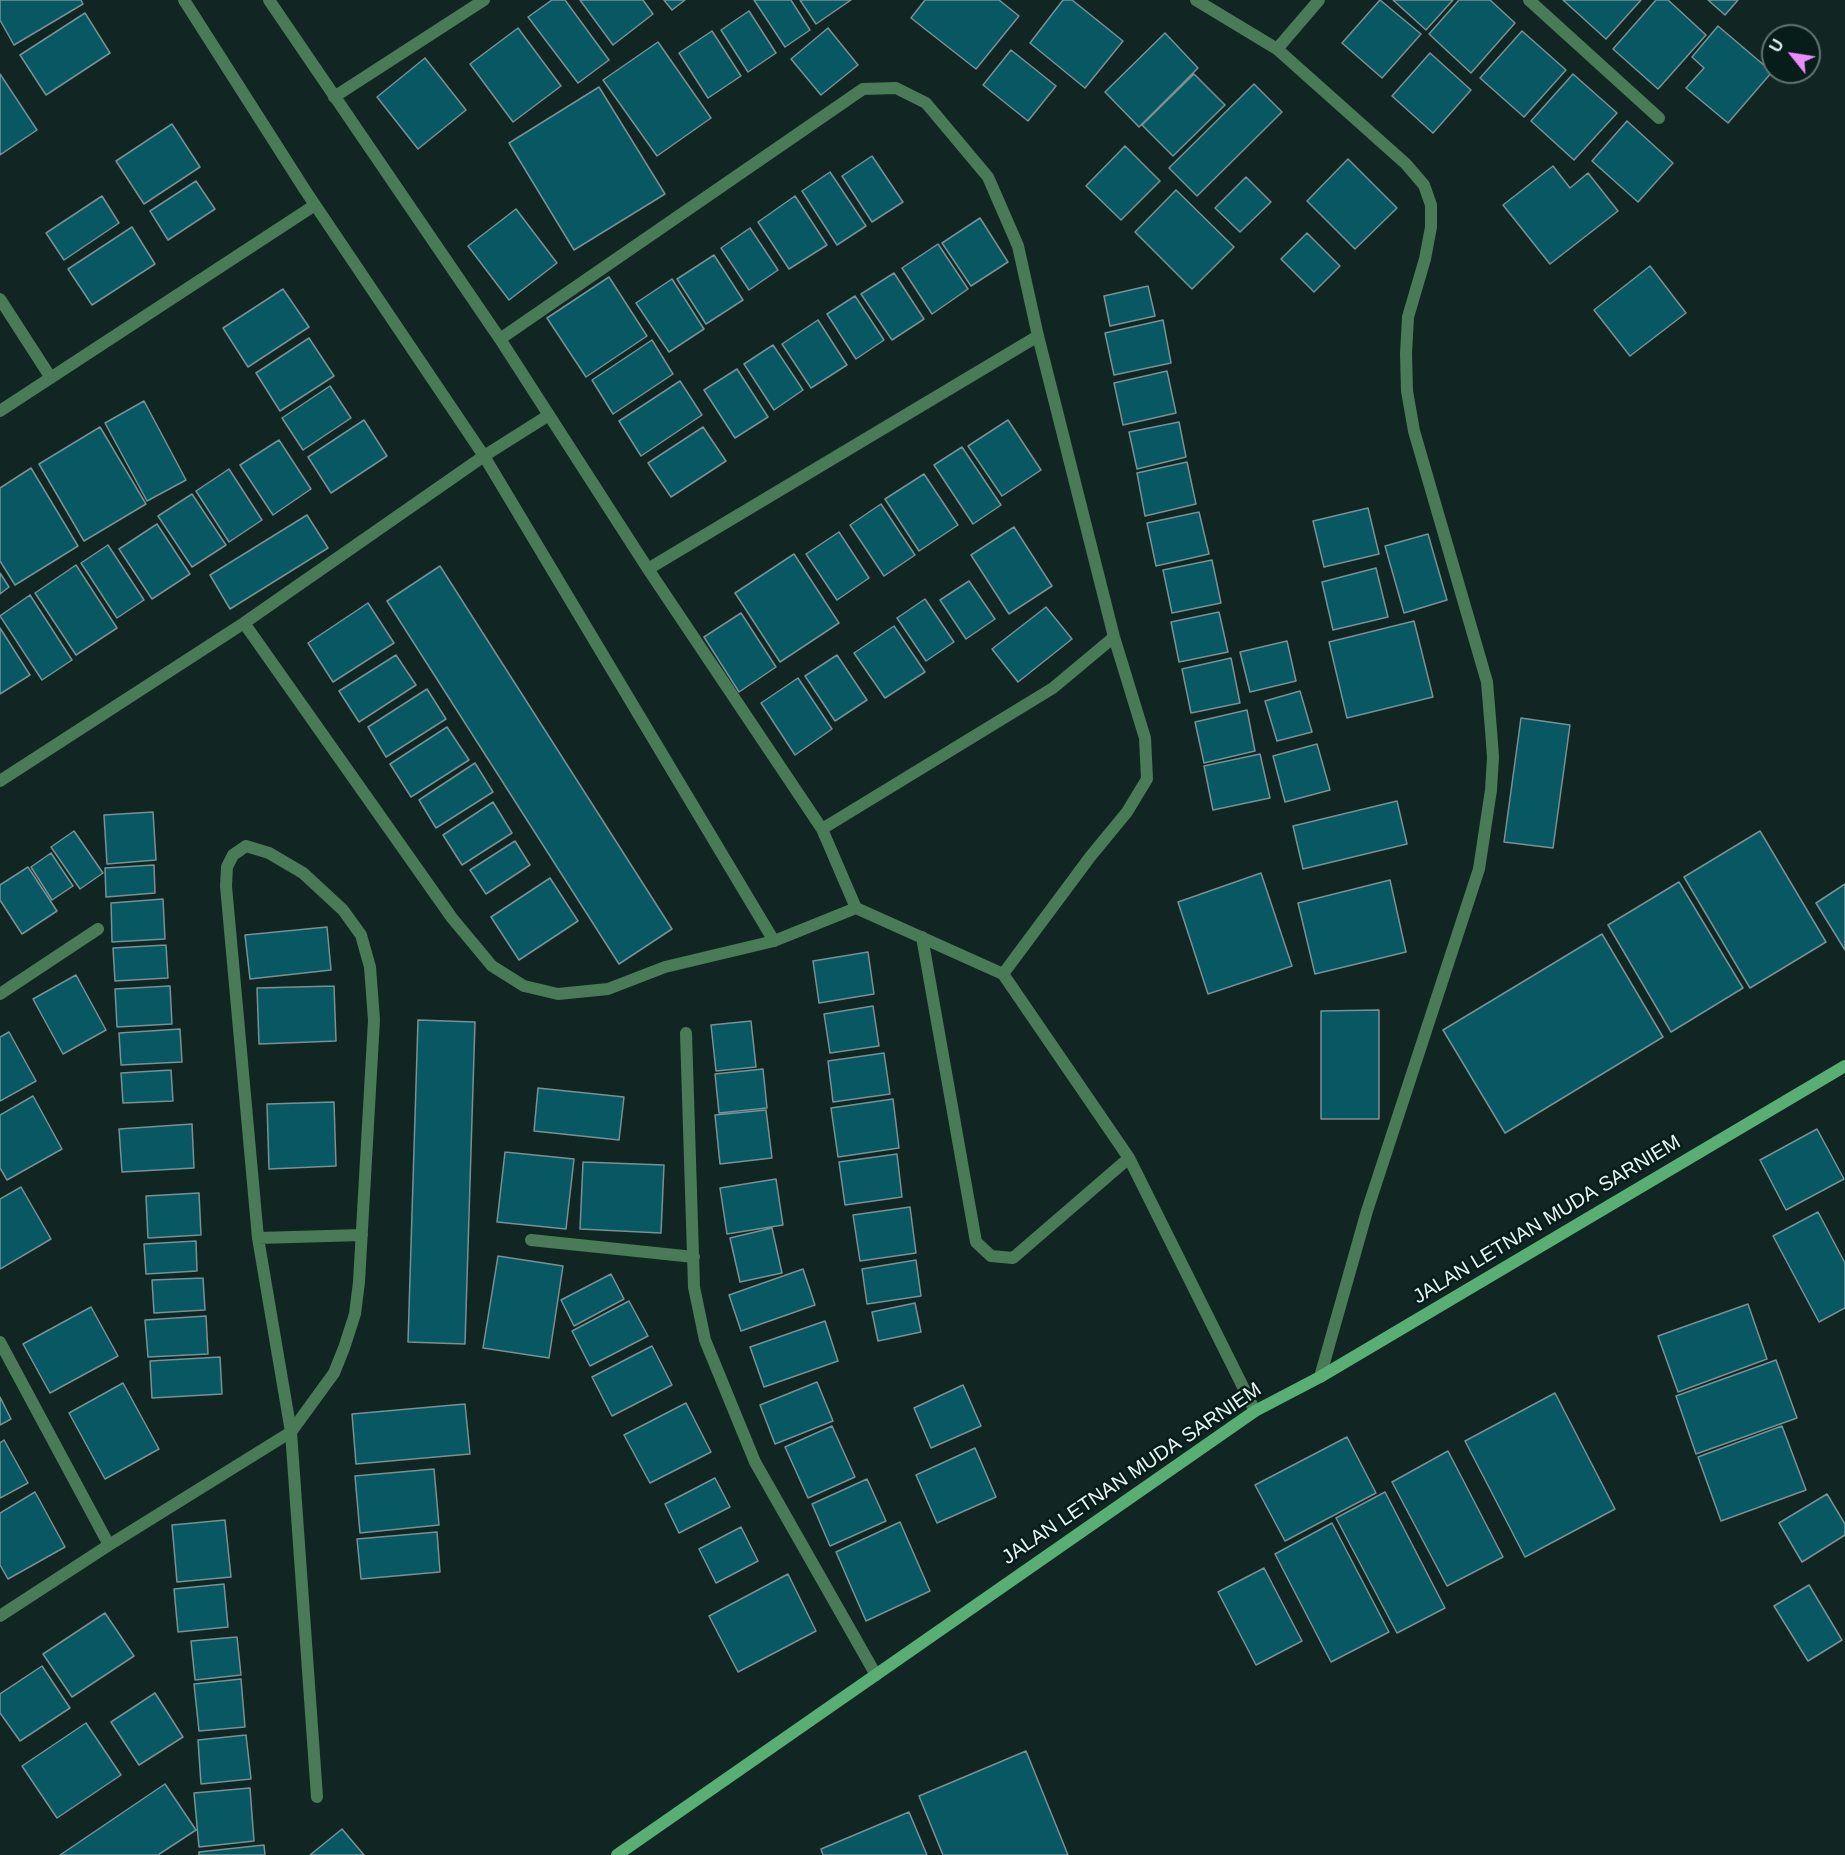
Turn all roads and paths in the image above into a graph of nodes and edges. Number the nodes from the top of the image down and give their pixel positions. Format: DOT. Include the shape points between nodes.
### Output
graph roads {
  1 [pos="184,0"];
  2 [pos="269,0"];
  3 [pos="484,0"];
  4 [pos="1196,0"];
  5 [pos="1319,0"];
  6 [pos="1529,0"];
  7 [pos="1277,49"];
  8 [pos="334,97"];
  9 [pos="1659,118"];
  10 [pos="315,205"];
  11 [pos="0,299"];
  12 [pos="1038,336"];
  13 [pos="500,339"];
  14 [pos="51,378"];
  15 [pos="0,411"];
  16 [pos="549,415"];
  17 [pos="484,456"];
  18 [pos="648,569"];
  19 [pos="244,623"];
  20 [pos="1114,637"];
  21 [pos="0,781"];
  22 [pos="822,829"];
  23 [pos="856,908"];
  24 [pos="98,929"];
  25 [pos="922,937"];
  26 [pos="774,941"];
  27 [pos="1003,974"];
  28 [pos="0,994"];
  29 [pos="686,1033"];
  30 [pos="1845,1066"];
  31 [pos="1130,1158"];
  32 [pos="362,1235"];
  33 [pos="258,1238"];
  34 [pos="531,1240"];
  35 [pos="694,1257"];
  36 [pos="0,1342"];
  37 [pos="1320,1377"];
  38 [pos="1255,1411"];
  39 [pos="291,1432"];
  40 [pos="109,1545"];
  41 [pos="0,1616"];
  42 [pos="876,1675"];
  43 [pos="317,1797"];
  44 [pos="617,1855"];
  1 -- 10 [label="street"];
  2 -- 8 [label="street"];
  3 -- 8 [label="street"];
  4 -- 7 [label="street"];
  5 -- 7 [label="street"];
  6 -- 9 [label="street"];
  7 -- 37 [label="street" via="1406,164 1424,184 1431,205 1425,259 1408,317 1407,391 1414,431 1487,682 1493,757 1479,868 1367,1211"];
  8 -- 13 [label="street"];
  10 -- 14 [label="street"];
  10 -- 17 [label="street"];
  11 -- 14 [label="street"];
  12 -- 13 [label="street" via="1018,246 988,177 926,103 896,88 863,89"];
  12 -- 18 [label="street"];
  12 -- 20 [label="street"];
  13 -- 16 [label="street"];
  14 -- 15 [label="street"];
  16 -- 17 [label="street"];
  16 -- 18 [label="street"];
  17 -- 19 [label="street"];
  17 -- 26 [label="street"];
  18 -- 22 [label="street"];
  19 -- 21 [label="street"];
  19 -- 26 [label="street" via="452,918 492,966 524,986 558,994 608,989 665,967"];
  20 -- 22 [label="street" via="1053,688"];
  20 -- 27 [label="street" via="1144,738 1147,779 1127,812"];
  22 -- 23 [label="street"];
  23 -- 25 [label="street"];
  23 -- 26 [label="street"];
  24 -- 28 [label="street"];
  25 -- 27 [label="street"];
  25 -- 31 [label="street" via="976,1242 991,1256 1013,1258"];
  27 -- 31 [label="street"];
  29 -- 35 [label="street"];
  30 -- 37 [label="main road, JALAN LETNAN MUDA SARNIEM"];
  31 -- 38 [label="street"];
  32 -- 33 [label="street"];
  32 -- 33 [label="street" via="374,1020 370,967 361,935 343,910 303,873 269,853 246,846 233,855 227,867 226,886"];
  32 -- 39 [label="street" via="355,1314 344,1348 333,1373"];
  33 -- 39 [label="street"];
  34 -- 35 [label="street"];
  35 -- 42 [label="street" via="694,1287 705,1340 755,1462"];
  36 -- 40 [label="street"];
  37 -- 38 [label="main road, JALAN LETNAN MUDA SARNIEM"];
  38 -- 42 [label="main road, JALAN LETNAN MUDA SARNIEM"];
  39 -- 40 [label="street"];
  39 -- 43 [label="street"];
  40 -- 41 [label="street"];
  42 -- 44 [label="main road, JALAN LETNAN MUDA SARNIEM"];
}
